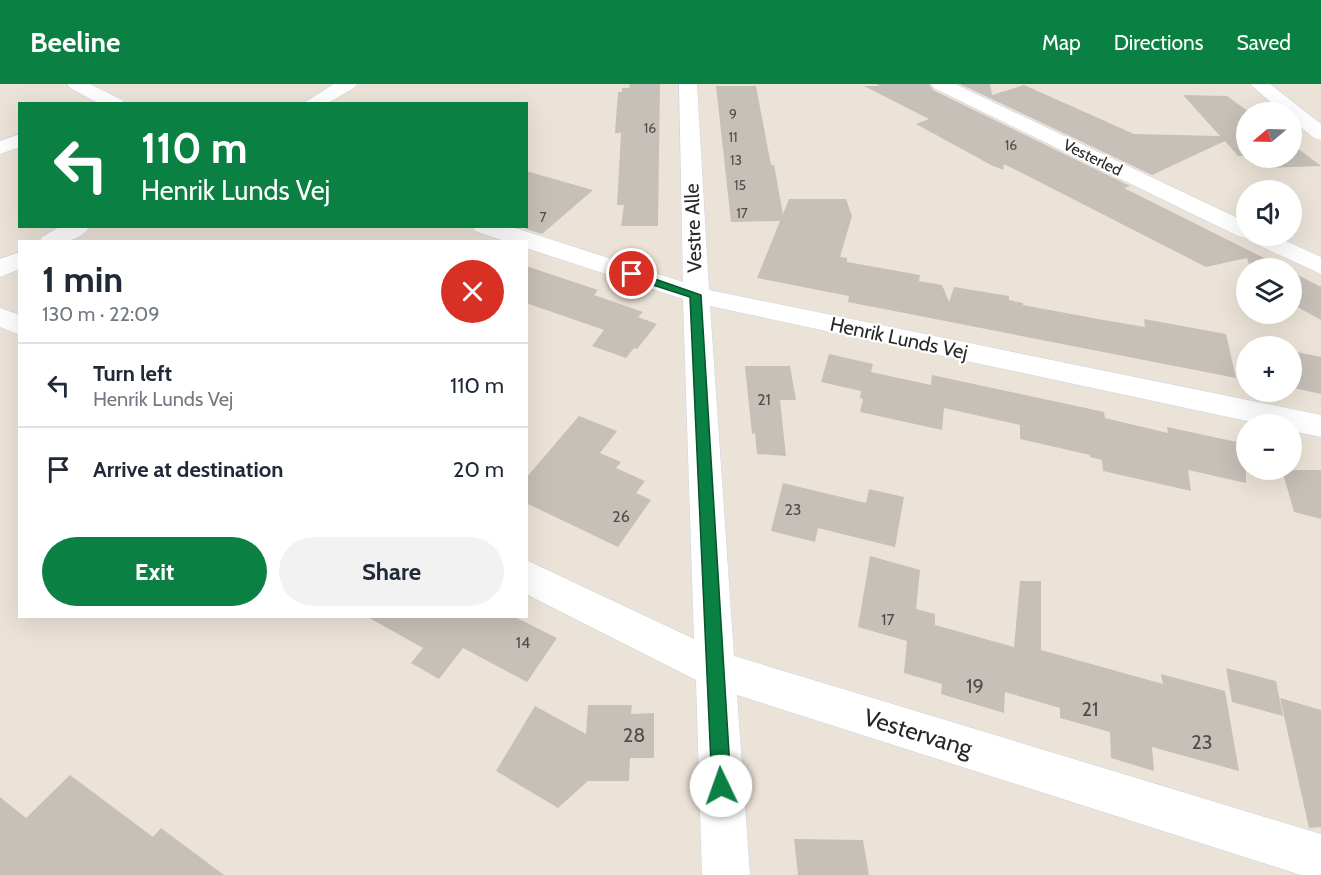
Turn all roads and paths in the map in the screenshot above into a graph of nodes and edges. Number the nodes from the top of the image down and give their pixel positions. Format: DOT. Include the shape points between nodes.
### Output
graph roads {
  1 [pos="76,84"];
  2 [pos="348,84"];
  3 [pos="688,84"];
  4 [pos="940,84"];
  5 [pos="1259,84"];
  6 [pos="107,102"];
  7 [pos="315,102"];
  8 [pos="1317,129"];
  9 [pos="18,141"];
  10 [pos="0,148"];
  11 [pos="1236,226"];
  12 [pos="76,228"];
  13 [pos="489,228"];
  14 [pos="54,240"];
  15 [pos="526,240"];
  16 [pos="528,241"];
  17 [pos="1278,246"];
  18 [pos="18,260"];
  19 [pos="1321,266"];
  20 [pos="0,269"];
  21 [pos="696,295"];
  22 [pos="0,317"];
  23 [pos="18,325"];
  24 [pos="1321,426"];
  25 [pos="528,577"];
  26 [pos="715,669"];
  27 [pos="1321,858"];
  28 [pos="726,875"];
  1 -- 6 [label="street"];
  2 -- 7 [label="street"];
  3 -- 21 [label="street, Vestre Alle"];
  4 -- 11 [label="street, Vesterled"];
  5 -- 8 [label="street"];
  9 -- 10 [label="street"];
  12 -- 14 [label="street"];
  13 -- 15 [label="street, Henrik Lunds Vej"];
  16 -- 21 [label="street, Henrik Lunds Vej"];
  17 -- 19 [label="street"];
  18 -- 20 [label="street"];
  21 -- 24 [label="street, Henrik Lunds Vej"];
  21 -- 26 [label="street, Vestre Alle"];
  22 -- 23 [label="street"];
  25 -- 26 [label="street, Vestervang"];
  26 -- 27 [label="street, Vestervang"];
  26 -- 28 [label="street, Vestre Alle"];
}
